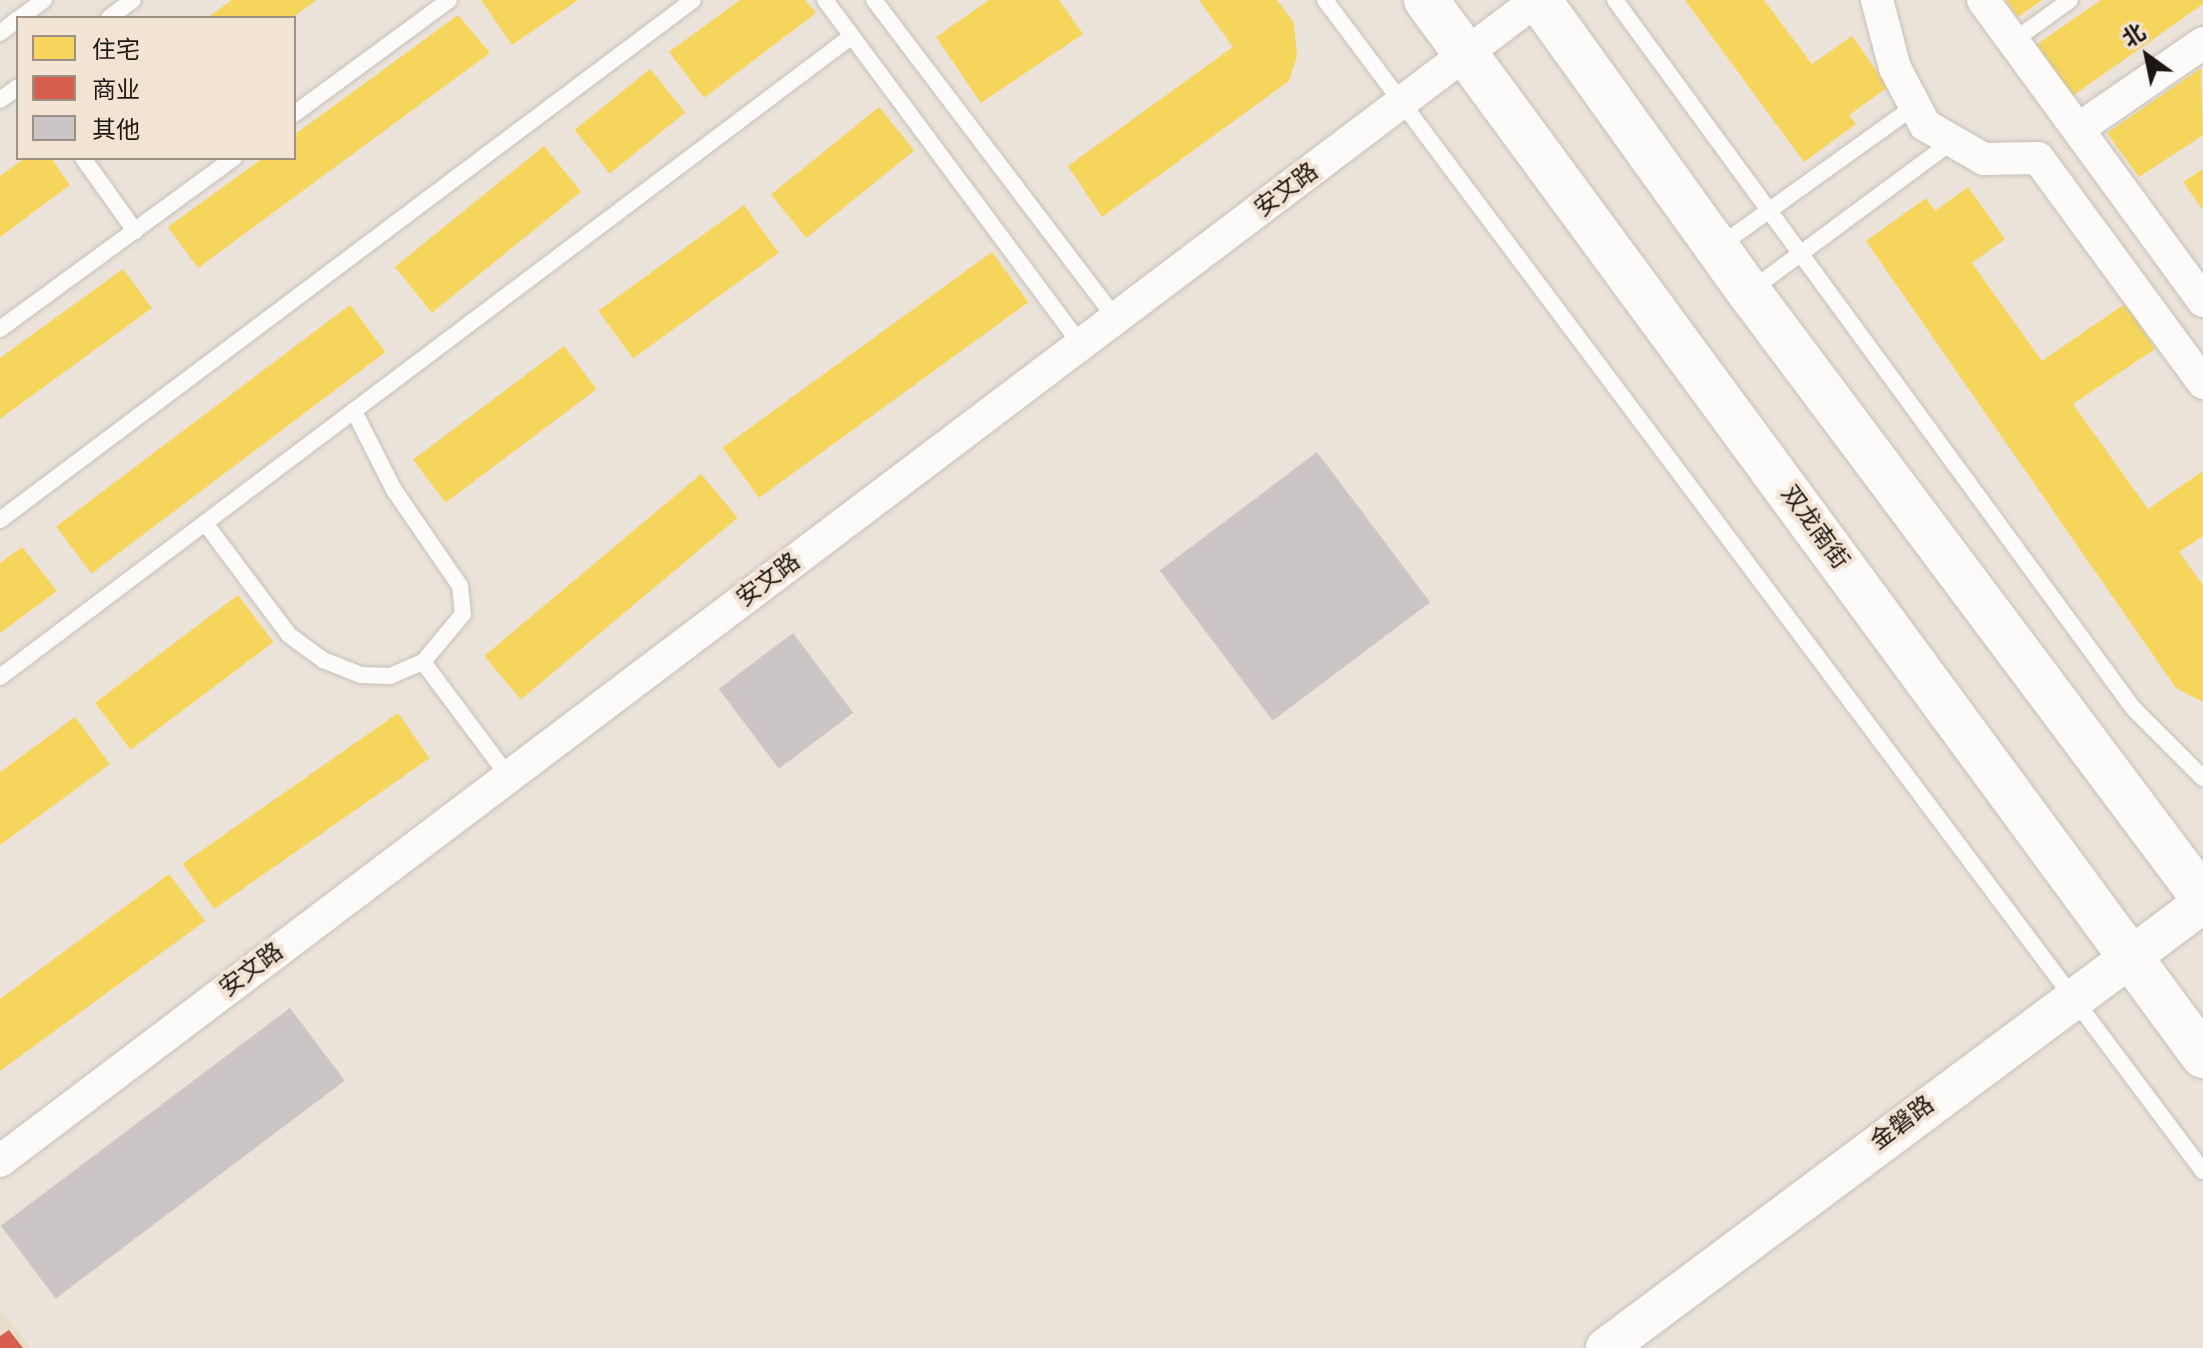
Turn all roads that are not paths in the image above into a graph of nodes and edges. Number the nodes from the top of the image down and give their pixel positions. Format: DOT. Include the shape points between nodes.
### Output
graph roads {
  1 [pos="44,0"];
  2 [pos="133,0"];
  3 [pos="449,0"];
  4 [pos="693,0"];
  5 [pos="825,0"];
  6 [pos="1325,0"];
  7 [pos="1426,0"];
  8 [pos="1538,0"];
  9 [pos="1615,0"];
  10 [pos="1877,0"];
  11 [pos="1983,0"];
  12 [pos="2070,0"];
  13 [pos="880,2"];
  14 [pos="23,16"];
  15 [pos="112,16"];
  16 [pos="852,36"];
  17 [pos="2013,41"];
  18 [pos="2203,43"];
  19 [pos="1468,54"];
  20 [pos="1403,104"];
  21 [pos="1915,106"];
  22 [pos="296,113"];
  23 [pos="2078,129"];
  24 [pos="1953,141"];
  25 [pos="84,160"];
  26 [pos="231,160"];
  27 [pos="1769,211"];
  28 [pos="135,231"];
  29 [pos="1718,247"];
  30 [pos="1800,254"];
  31 [pos="1749,292"];
  32 [pos="2203,301"];
  33 [pos="1117,320"];
  34 [pos="0,329"];
  35 [pos="1082,346"];
  36 [pos="2203,383"];
  37 [pos="354,411"];
  38 [pos="0,520"];
  39 [pos="205,523"];
  40 [pos="423,662"];
  41 [pos="0,677"];
  42 [pos="509,777"];
  43 [pos="2203,778"];
  44 [pos="2203,901"];
  45 [pos="2126,956"];
  46 [pos="2072,996"];
  47 [pos="2203,1056"];
  48 [pos="0,1161"];
  49 [pos="2203,1171"];
  50 [pos="1606,1348"];
  1 -- 14 [label="lane"];
  2 -- 15 [label="lane"];
  3 -- 22 [label="lane"];
  4 -- 38 [label="lane"];
  5 -- 16 [label="lane"];
  6 -- 20 [label="lane"];
  7 -- 19 [label="main road, 双龙南街"];
  8 -- 19 [label="street, 安文路"];
  8 -- 29 [label="main road"];
  9 -- 27 [label="lane"];
  10 -- 21 [label="street" via="1895,68"];
  11 -- 17 [label="street"];
  12 -- 17 [label="lane"];
  13 -- 33 [label="lane"];
  16 -- 35 [label="lane"];
  16 -- 37 [label="lane"];
  17 -- 23 [label="street"];
  18 -- 23 [label="street"];
  19 -- 20 [label="street, 安文路"];
  19 -- 45 [label="main road, 双龙南街"];
  20 -- 33 [label="street, 安文路"];
  20 -- 46 [label="lane"];
  21 -- 24 [label="street" via="1925,125"];
  21 -- 27 [label="lane"];
  23 -- 32 [label="street"];
  24 -- 30 [label="lane"];
  24 -- 36 [label="street" via="1984,159 2038,158"];
  25 -- 28 [label="lane"];
  26 -- 28 [label="lane"];
  27 -- 29 [label="lane"];
  27 -- 30 [label="lane"];
  28 -- 34 [label="lane"];
  29 -- 31 [label="main road"];
  30 -- 31 [label="lane"];
  30 -- 43 [label="lane" via="2133,708"];
  31 -- 44 [label="main road"];
  33 -- 35 [label="street, 安文路"];
  35 -- 42 [label="street, 安文路"];
  37 -- 39 [label="lane"];
  37 -- 40 [label="lane" via="394,490 460,586 463,614"];
  39 -- 40 [label="lane" via="289,635 323,660 361,675 390,676"];
  39 -- 41 [label="lane"];
  40 -- 42 [label="lane"];
  42 -- 48 [label="street, 安文路"];
  44 -- 45 [label="street, 金磐路"];
  45 -- 46 [label="street, 金磐路"];
  45 -- 47 [label="main road, 双龙南街"];
  46 -- 49 [label="lane"];
  46 -- 50 [label="street, 金磐路"];
}
